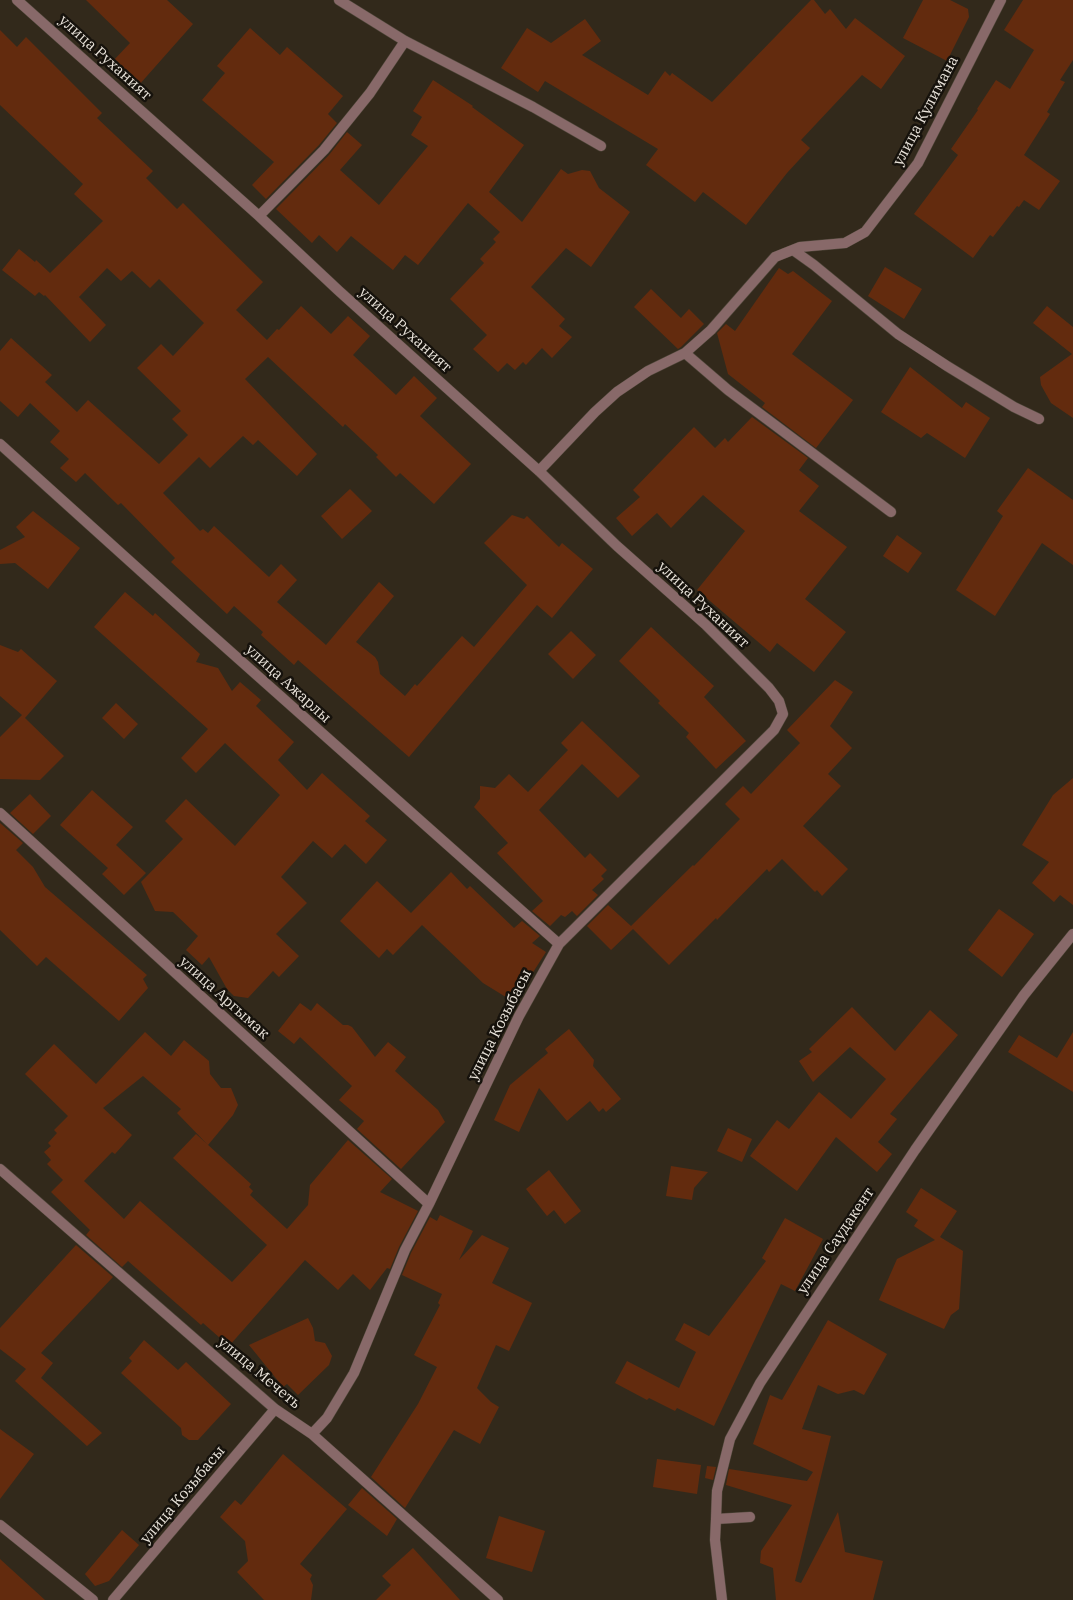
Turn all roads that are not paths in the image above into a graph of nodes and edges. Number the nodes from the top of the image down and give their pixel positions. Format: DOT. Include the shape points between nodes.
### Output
graph roads {
  1 [pos="17,0"];
  2 [pos="339,0"];
  3 [pos="1001,0"];
  4 [pos="405,41"];
  5 [pos="601,146"];
  6 [pos="259,216"];
  7 [pos="793,250"];
  8 [pos="686,354"];
  9 [pos="1038,419"];
  10 [pos="0,444"];
  11 [pos="539,472"];
  12 [pos="891,512"];
  13 [pos="769,688"];
  14 [pos="0,813"];
  15 [pos="1073,934"];
  16 [pos="559,944"];
  17 [pos="0,1169"];
  18 [pos="429,1204"];
  19 [pos="275,1409"];
  20 [pos="312,1434"];
  21 [pos="750,1517"];
  22 [pos="716,1519"];
  23 [pos="0,1525"];
  24 [pos="93,1600"];
  25 [pos="113,1600"];
  26 [pos="498,1600"];
  27 [pos="722,1600"];
  1 -- 6 [label="street, улица Руханият"];
  2 -- 4 [label="street"];
  3 -- 7 [label="street, улица Кулимана" via="918,163 865,232 845,243"];
  4 -- 5 [label="street"];
  4 -- 6 [label="street" via="370,93 324,150"];
  6 -- 11 [label="street, улица Руханият"];
  7 -- 8 [label="street, улица Кулимана" via="775,258"];
  7 -- 9 [label="street" via="898,334"];
  8 -- 11 [label="street, улица Кулимана" via="648,371 617,392"];
  8 -- 12 [label="street" via="728,390"];
  10 -- 16 [label="street, улица Ажарлы"];
  11 -- 13 [label="street, улица Руханият" via="706,625"];
  13 -- 16 [label="street, улица Козыбасы" via="779,701 783,714 774,730"];
  14 -- 18 [label="street, улица Аргымак"];
  15 -- 22 [label="street, улица Саудакент" via="974,1065 760,1383 730,1439 717,1491"];
  16 -- 18 [label="street, улица Козыбасы" via="520,1016"];
  17 -- 19 [label="street, улица Мечеть"];
  18 -- 20 [label="street, улица Козыбасы" via="404,1250 354,1373 327,1418"];
  19 -- 20 [label="street, улица Мечеть"];
  19 -- 25 [label="street, улица Козыбасы"];
  20 -- 26 [label="street, улица Мечеть"];
  21 -- 22 [label="street"];
  22 -- 27 [label="street, улица Саудакент" via="715,1540"];
  23 -- 24 [label="street"];
}
